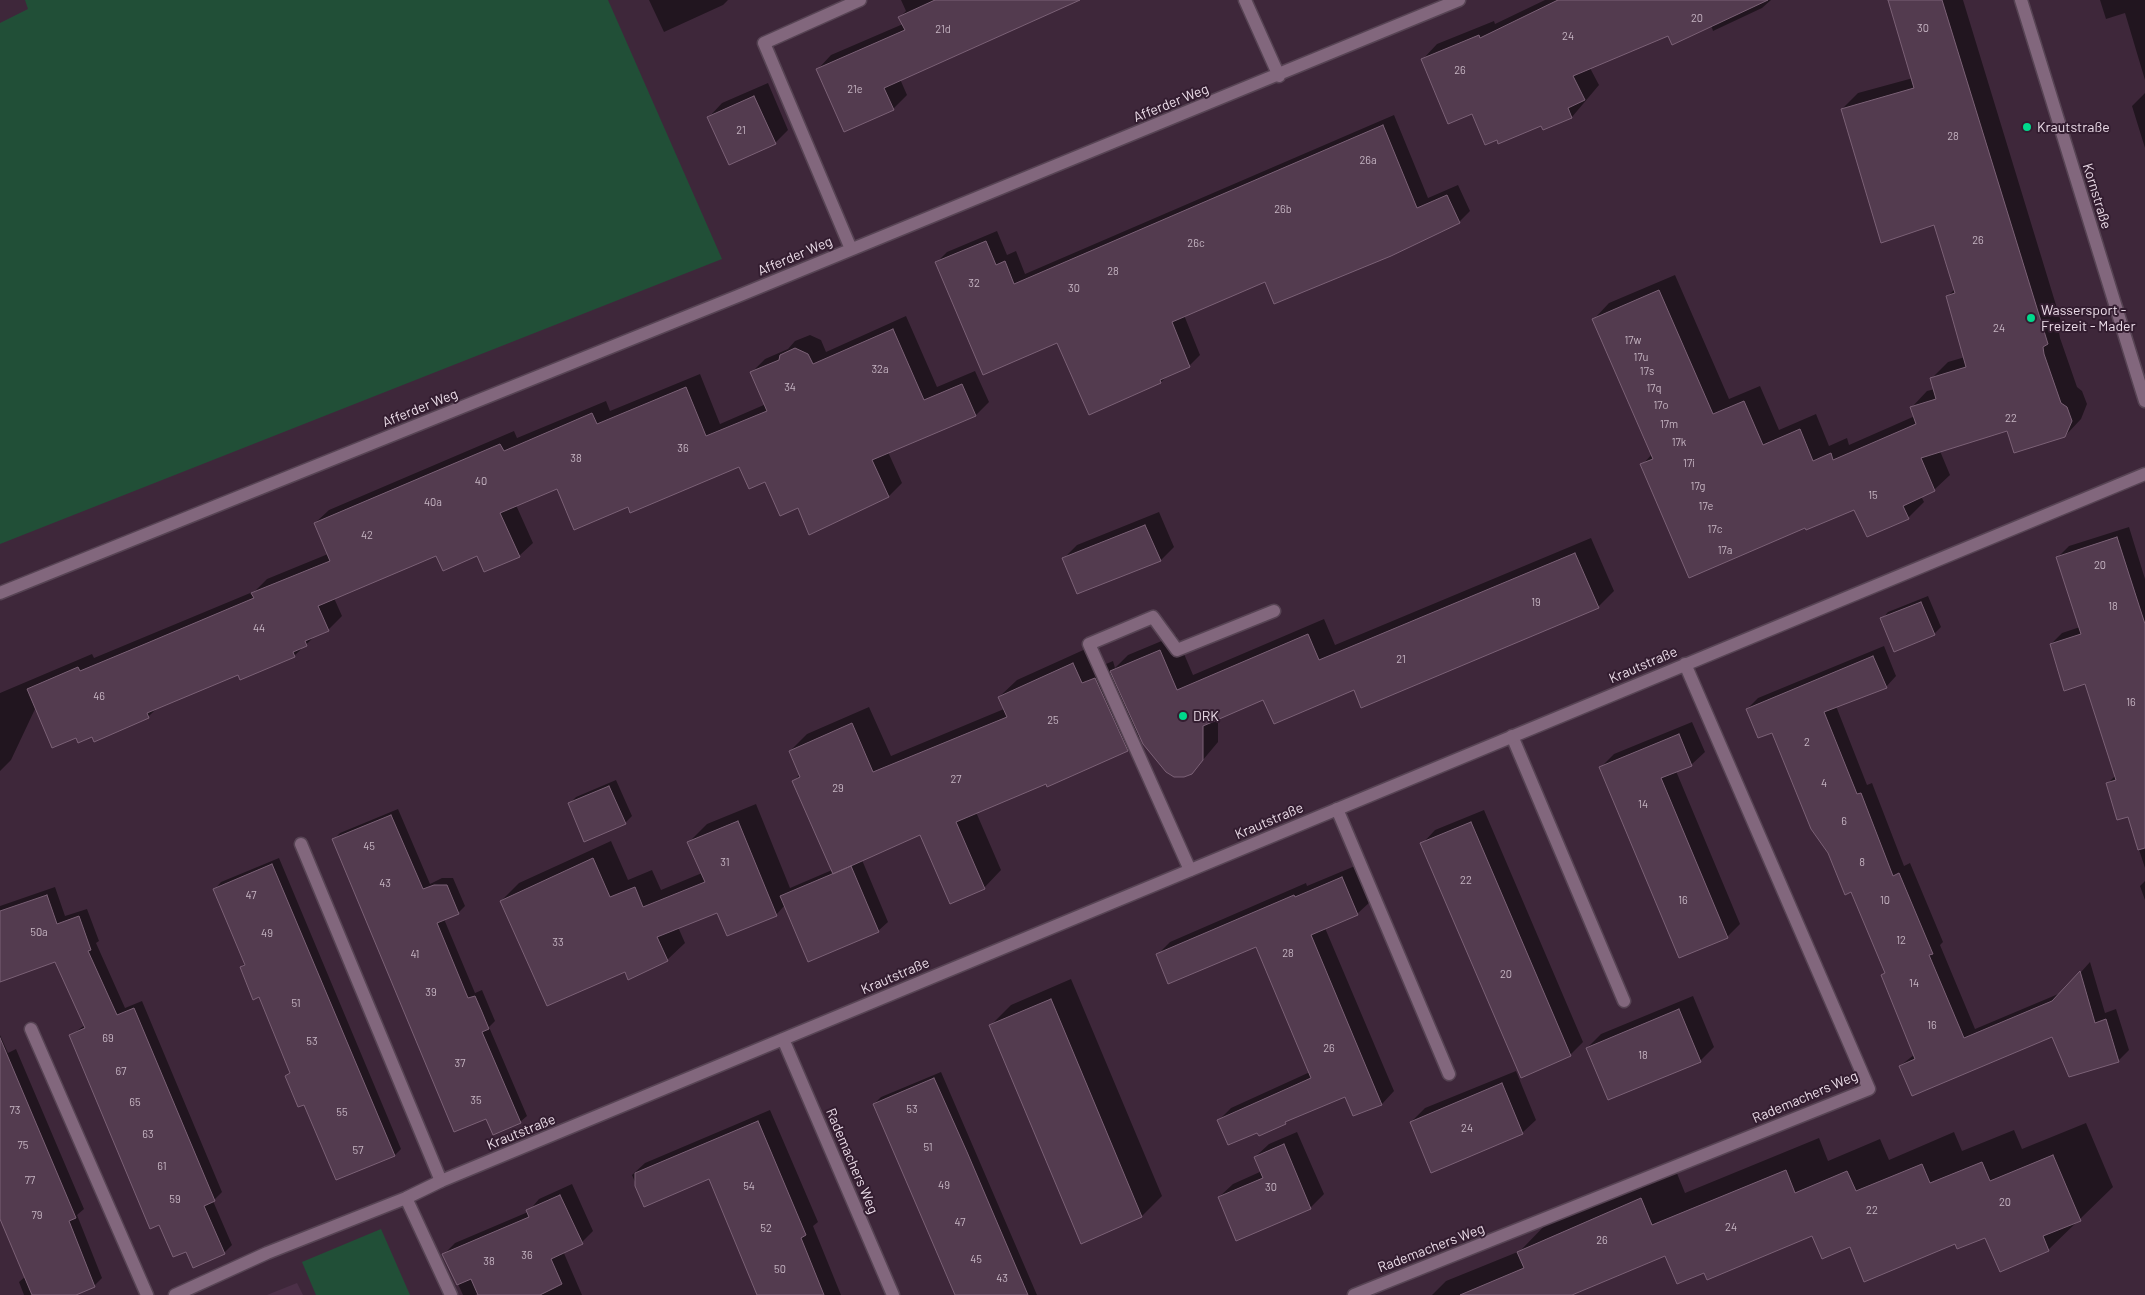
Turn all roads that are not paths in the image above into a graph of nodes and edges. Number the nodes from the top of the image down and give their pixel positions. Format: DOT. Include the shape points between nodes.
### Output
graph roads {
  1 [pos="860,0"];
  2 [pos="1245,0"];
  3 [pos="1459,0"];
  4 [pos="2021,0"];
  5 [pos="1279,76"];
  6 [pos="850,249"];
  7 [pos="2145,401"];
  8 [pos="2145,474"];
  9 [pos="0,593"];
  10 [pos="1274,611"];
  11 [pos="1686,664"];
  12 [pos="1512,736"];
  13 [pos="1337,808"];
  14 [pos="301,844"];
  15 [pos="1190,870"];
  16 [pos="1624,1001"];
  17 [pos="31,1029"];
  18 [pos="783,1040"];
  19 [pos="1449,1074"];
  20 [pos="441,1181"];
  21 [pos="406,1198"];
  22 [pos="147,1295"];
  23 [pos="176,1295"];
  24 [pos="450,1295"];
  25 [pos="892,1295"];
  26 [pos="1354,1295"];
  1 -- 6 [label="street, Afferder Weg" via="764,43"];
  2 -- 5 [label="street"];
  3 -- 5 [label="street, Afferder Weg"];
  4 -- 7 [label="street, Kornstraße"];
  5 -- 6 [label="street, Afferder Weg"];
  6 -- 9 [label="street, Afferder Weg"];
  8 -- 11 [label="street, Krautstraße"];
  10 -- 15 [label="street" via="1177,650 1152,617 1089,644"];
  11 -- 12 [label="street, Krautstraße"];
  11 -- 26 [label="street, Rademachers Weg" via="1869,1089"];
  12 -- 13 [label="street, Krautstraße"];
  12 -- 16 [label="street"];
  13 -- 15 [label="street, Krautstraße"];
  13 -- 19 [label="street"];
  14 -- 20 [label="street"];
  15 -- 18 [label="street, Krautstraße"];
  17 -- 22 [label="street"];
  18 -- 20 [label="street, Krautstraße"];
  18 -- 25 [label="street, Rademachers Weg"];
  20 -- 21 [label="street, Krautstraße"];
  21 -- 23 [label="street, Krautstraße" via="267,1253"];
  21 -- 24 [label="street"];
}
